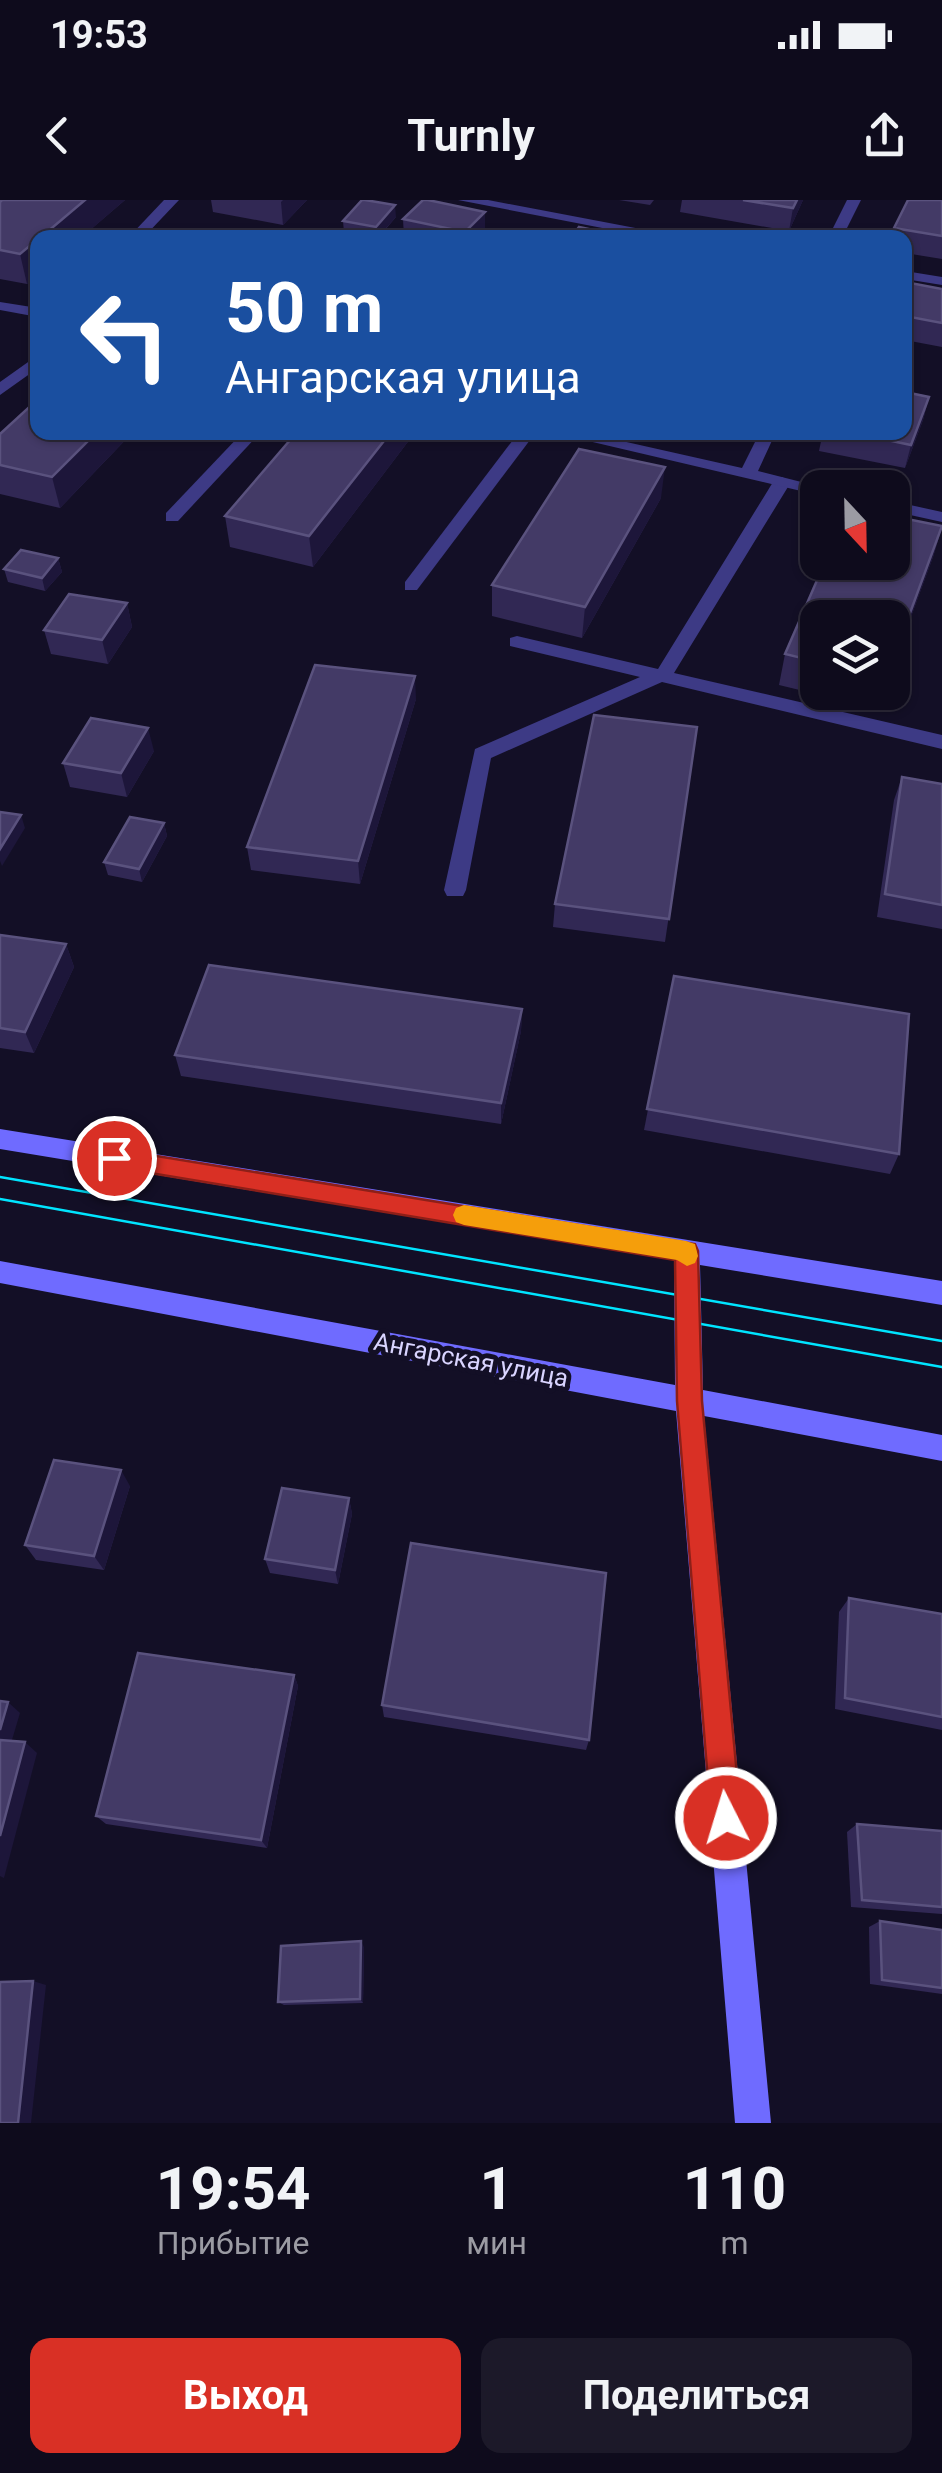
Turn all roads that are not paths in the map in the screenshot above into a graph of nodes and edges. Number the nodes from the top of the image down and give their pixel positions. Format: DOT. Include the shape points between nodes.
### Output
graph roads {
  1 [pos="172,200"];
  2 [pos="465,200"];
  3 [pos="854,200"];
  4 [pos="144,230"];
  5 [pos="636,230"];
  6 [pos="839,230"];
  7 [pos="912,276"];
  8 [pos="942,280"];
  9 [pos="0,306"];
  10 [pos="30,312"];
  11 [pos="30,366"];
  12 [pos="0,390"];
  13 [pos="245,440"];
  14 [pos="522,440"];
  15 [pos="596,440"];
  16 [pos="764,440"];
  17 [pos="749,472"];
  18 [pos="782,482"];
  19 [pos="800,486"];
  20 [pos="910,510"];
  21 [pos="172,517"];
  22 [pos="942,517"];
  23 [pos="410,586"];
  24 [pos="517,642"];
  25 [pos="664,674"];
  26 [pos="942,742"];
  27 [pos="455,890"];
  28 [pos="0,1139"];
  29 [pos="686,1251"];
  30 [pos="0,1272"];
  31 [pos="942,1293"];
  32 [pos="690,1401"];
  33 [pos="942,1448"];
  34 [pos="753,2123"];
  1 -- 4 [label="street"];
  2 -- 5 [label="street"];
  3 -- 6 [label="street"];
  7 -- 8 [label="street"];
  9 -- 10 [label="street"];
  11 -- 12 [label="street"];
  13 -- 21 [label="street"];
  14 -- 23 [label="street"];
  15 -- 17 [label="street"];
  16 -- 17 [label="street"];
  17 -- 18 [label="street"];
  18 -- 19 [label="street"];
  18 -- 25 [label="street"];
  20 -- 22 [label="street"];
  24 -- 25 [label="street"];
  25 -- 26 [label="street"];
  25 -- 27 [label="street" via="482,754"];
  28 -- 29 [label="main road"];
  29 -- 31 [label="main road"];
  29 -- 32 [label="main road"];
  30 -- 32 [label="main road, Ангарская улица"];
  32 -- 33 [label="main road, Ангарская улица"];
  32 -- 34 [label="main road"];
}
